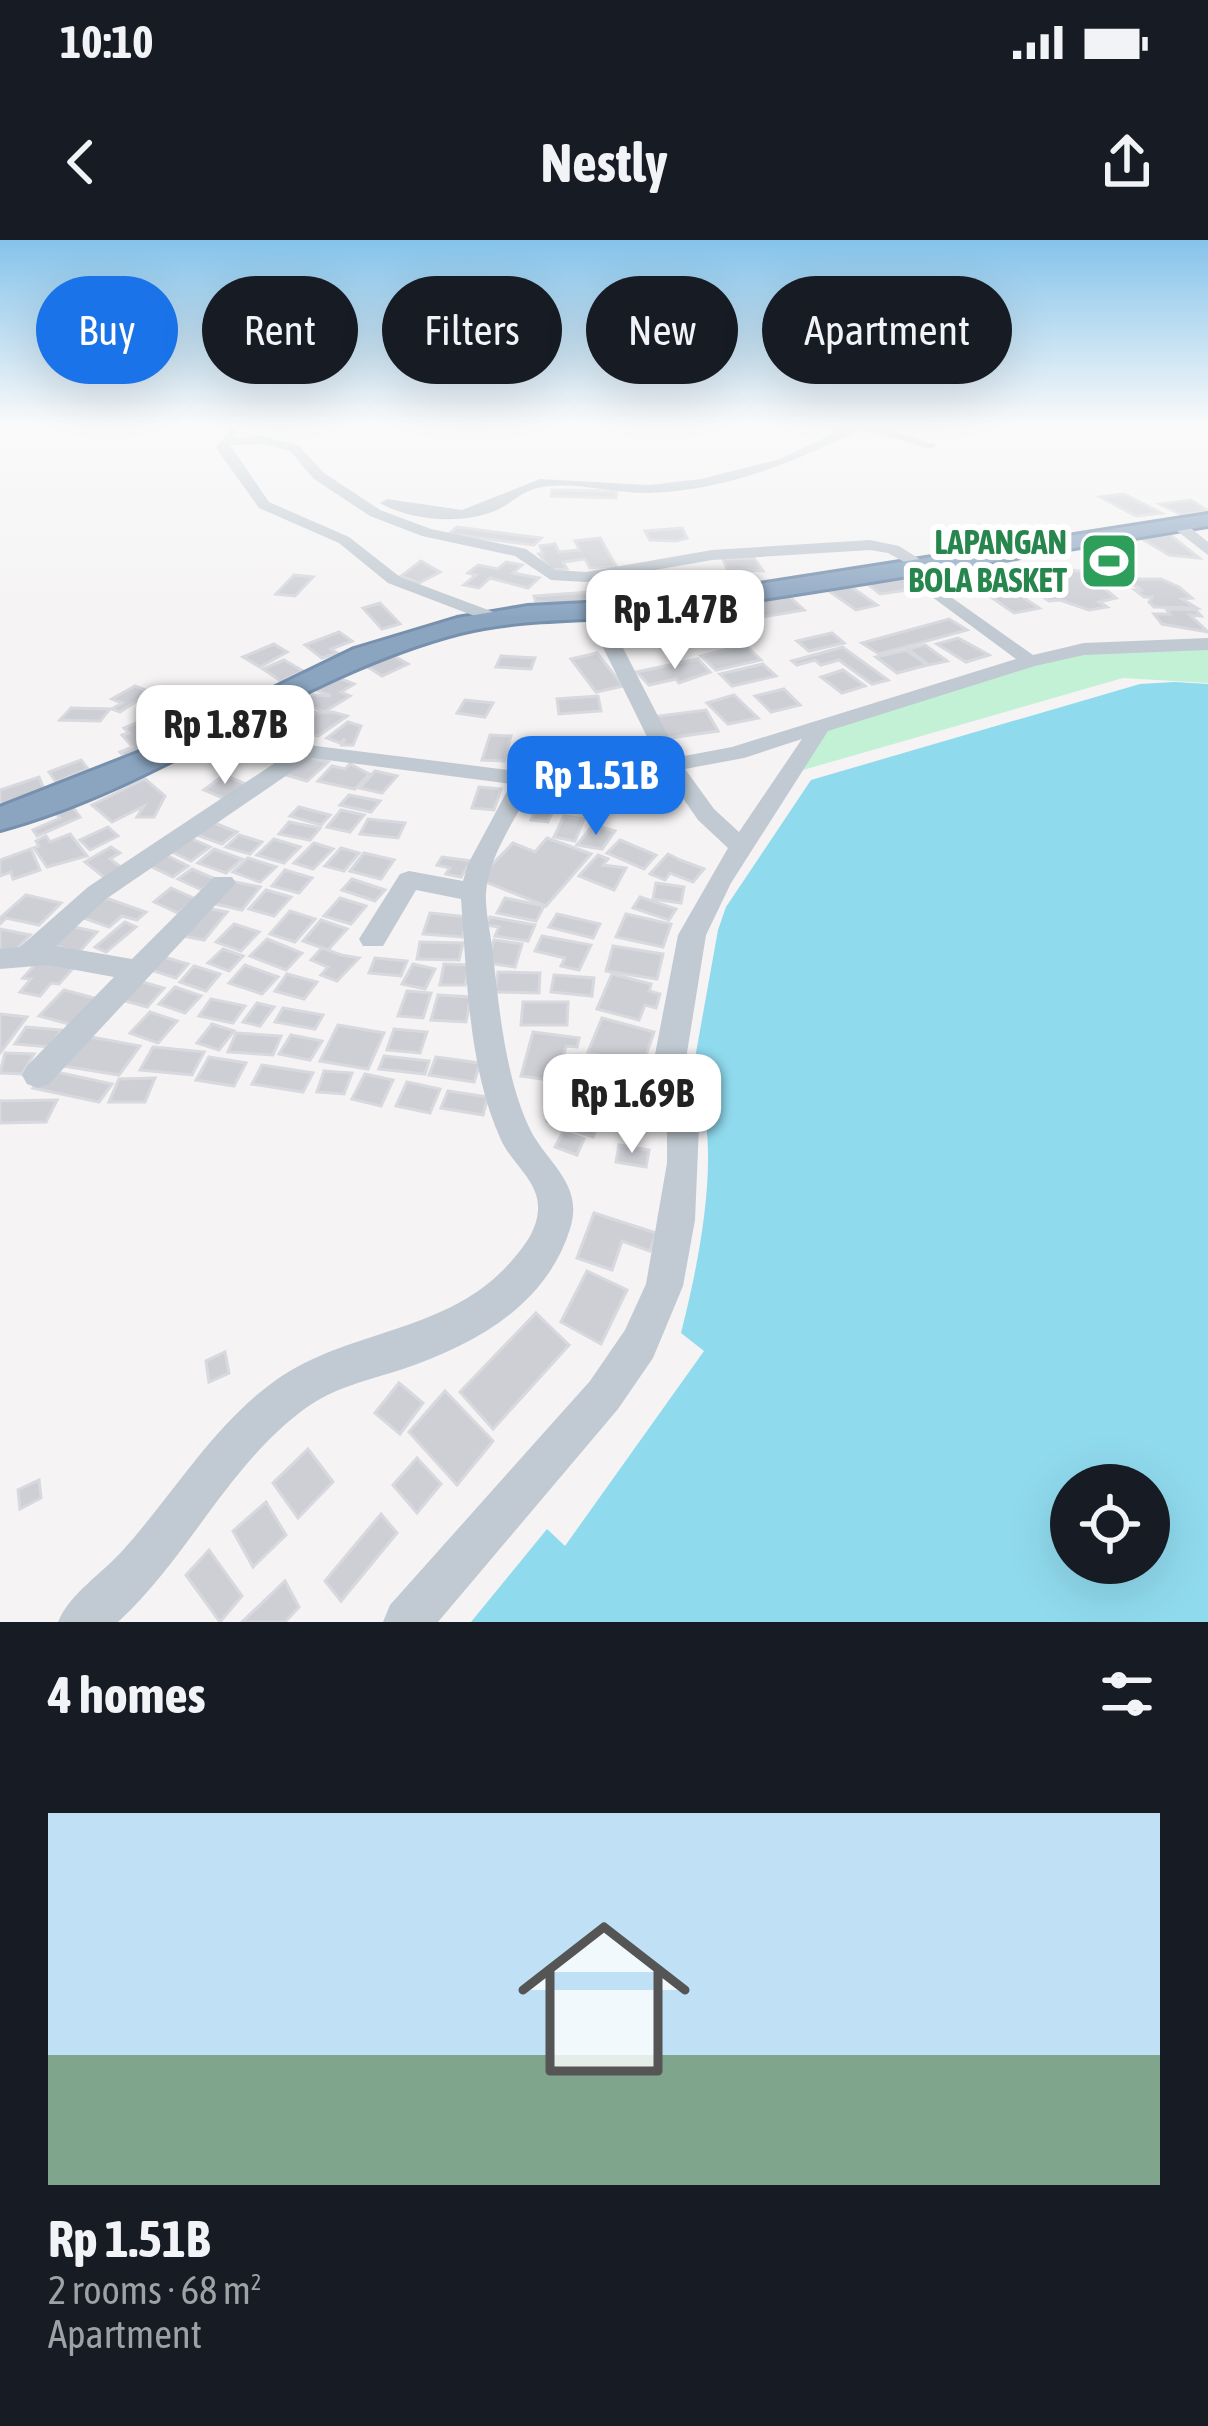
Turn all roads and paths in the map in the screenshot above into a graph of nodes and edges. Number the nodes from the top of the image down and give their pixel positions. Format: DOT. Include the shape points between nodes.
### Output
graph roads {
  1 [pos="251,488"];
  2 [pos="341,488"];
  3 [pos="521,488"];
  4 [pos="353,495"];
  5 [pos="1208,520"];
  6 [pos="1177,524"];
  7 [pos="1208,550"];
  8 [pos="912,567"];
  9 [pos="595,611"];
  10 [pos="493,618"];
  11 [pos="1208,644"];
  12 [pos="1030,661"];
  13 [pos="823,723"];
  14 [pos="216,728"];
  15 [pos="308,751"];
  16 [pos="669,766"];
  17 [pos="525,779"];
  18 [pos="0,819"];
  19 [pos="742,846"];
  20 [pos="223,883"];
  21 [pos="473,892"];
  22 [pos="373,939"];
  23 [pos="13,958"];
  24 [pos="138,971"];
  25 [pos="38,1075"];
  26 [pos="82,1622"];
  27 [pos="407,1622"];
  1 -- 10 [label="street" via="264,505 354,546 394,580"];
  2 -- 4 [label="street"];
  3 -- 4 [label="street" via="462,514"];
  4 -- 8 [label="street" via="401,526 520,552 551,575 870,545 893,549"];
  5 -- 6 [label="highway"];
  6 -- 7 [label="street"];
  6 -- 8 [label="highway"];
  8 -- 9 [label="highway"];
  8 -- 12 [label="street"];
  9 -- 10 [label="highway"];
  9 -- 16 [label="street"];
  10 -- 14 [label="highway" via="364,655"];
  11 -- 12 [label="street" via="1113,645"];
  12 -- 13 [label="street"];
  13 -- 16 [label="street" via="765,746"];
  13 -- 19 [label="street"];
  14 -- 15 [label="street"];
  14 -- 18 [label="highway"];
  15 -- 17 [label="street"];
  15 -- 23 [label="street"];
  16 -- 17 [label="street"];
  16 -- 19 [label="street"];
  17 -- 21 [label="street"];
  19 -- 27 [label="street" via="692,935 672,1031 669,1065 684,1163 664,1286 648,1324 604,1395"];
  20 -- 24 [label="street"];
  21 -- 22 [label="street" via="409,880"];
  21 -- 26 [label="street" via="501,1085 517,1138 552,1184 552,1237 491,1308 458,1328 324,1372 275,1406"];
  23 -- 24 [label="street" via="78,958"];
  24 -- 25 [label="street"];
}
